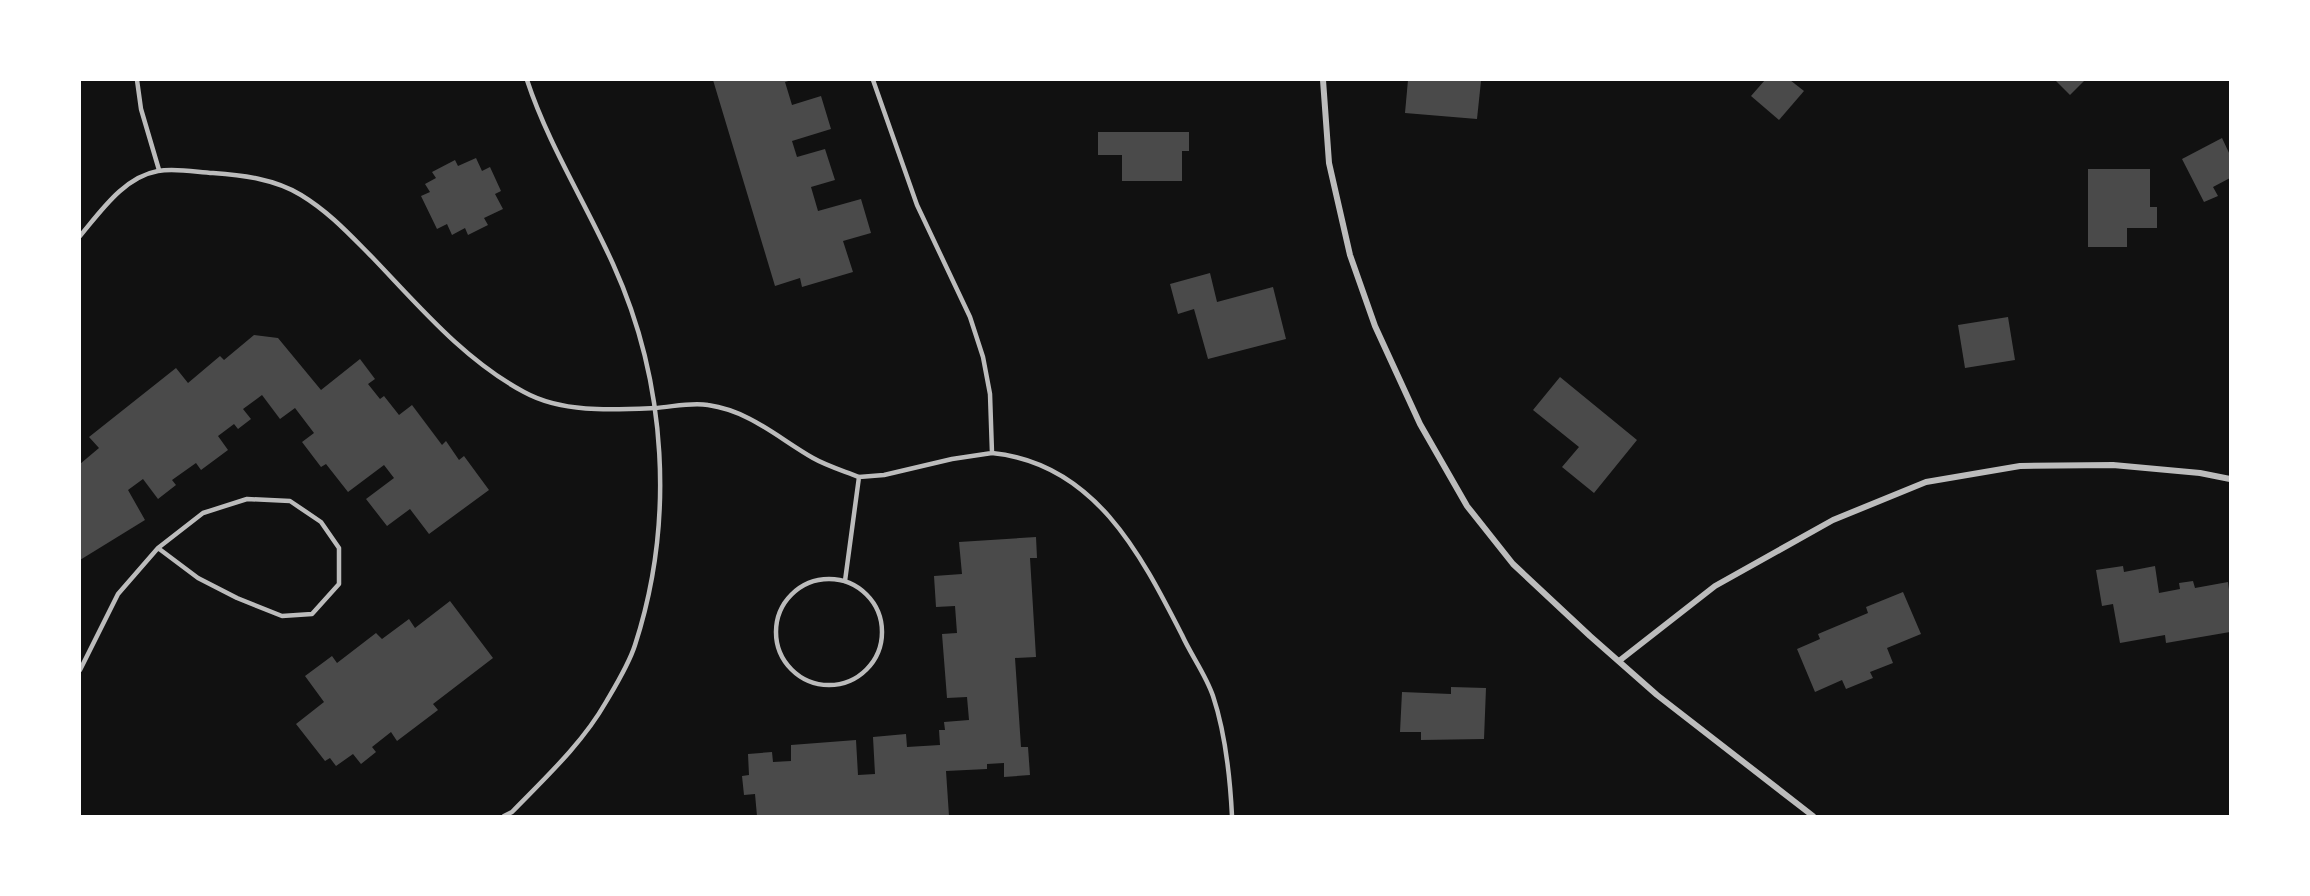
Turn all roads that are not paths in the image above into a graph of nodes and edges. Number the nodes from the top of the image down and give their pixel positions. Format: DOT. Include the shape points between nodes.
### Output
graph roads {
  1 [pos="137,80"];
  2 [pos="526,80"];
  3 [pos="873,80"];
  4 [pos="1323,80"];
  5 [pos="159,171"];
  6 [pos="80,236"];
  7 [pos="655,408"];
  8 [pos="992,453"];
  9 [pos="859,477"];
  10 [pos="2230,479"];
  11 [pos="158,548"];
  12 [pos="845,580"];
  13 [pos="1619,661"];
  14 [pos="80,670"];
  15 [pos="504,816"];
  16 [pos="1232,816"];
  17 [pos="1813,816"];
  1 -- 5 [label="lane"];
  2 -- 7 [label="lane" via="536,109 614,265 636,327"];
  3 -- 8 [label="lane" via="917,205 970,317 983,357 990,394"];
  4 -- 13 [label="street" via="1329,163 1350,255 1375,326 1420,424 1467,506 1513,564"];
  5 -- 6 [label="lane" via="138,178 116,194"];
  5 -- 7 [label="lane" via="237,175 299,194 337,220 449,337 489,370 526,393 588,409"];
  7 -- 9 [label="lane" via="707,405 738,412 814,459"];
  7 -- 15 [label="lane" via="660,509 652,578 634,647 606,704 570,751 512,813"];
  8 -- 9 [label="lane"];
  8 -- 16 [label="lane" via="1016,455 1048,467 1082,488 1109,514 1152,577 1212,693 1231,784"];
  9 -- 12 [label="lane"];
  10 -- 13 [label="street" via="2113,465 2020,466 1926,482 1833,520 1715,586"];
  11 -- 11 [label="lane" via="203,513 247,499 290,501 321,522 339,549 339,584 312,614 282,616 198,578"];
  11 -- 14 [label="lane" via="118,594"];
  12 -- 12 [label="lane" via="868,595 880,612 880,651 860,676 844,684 821,685 789,667 776,635 777,618 783,604 810,582 825,578"];
  13 -- 17 [label="street"];
}
